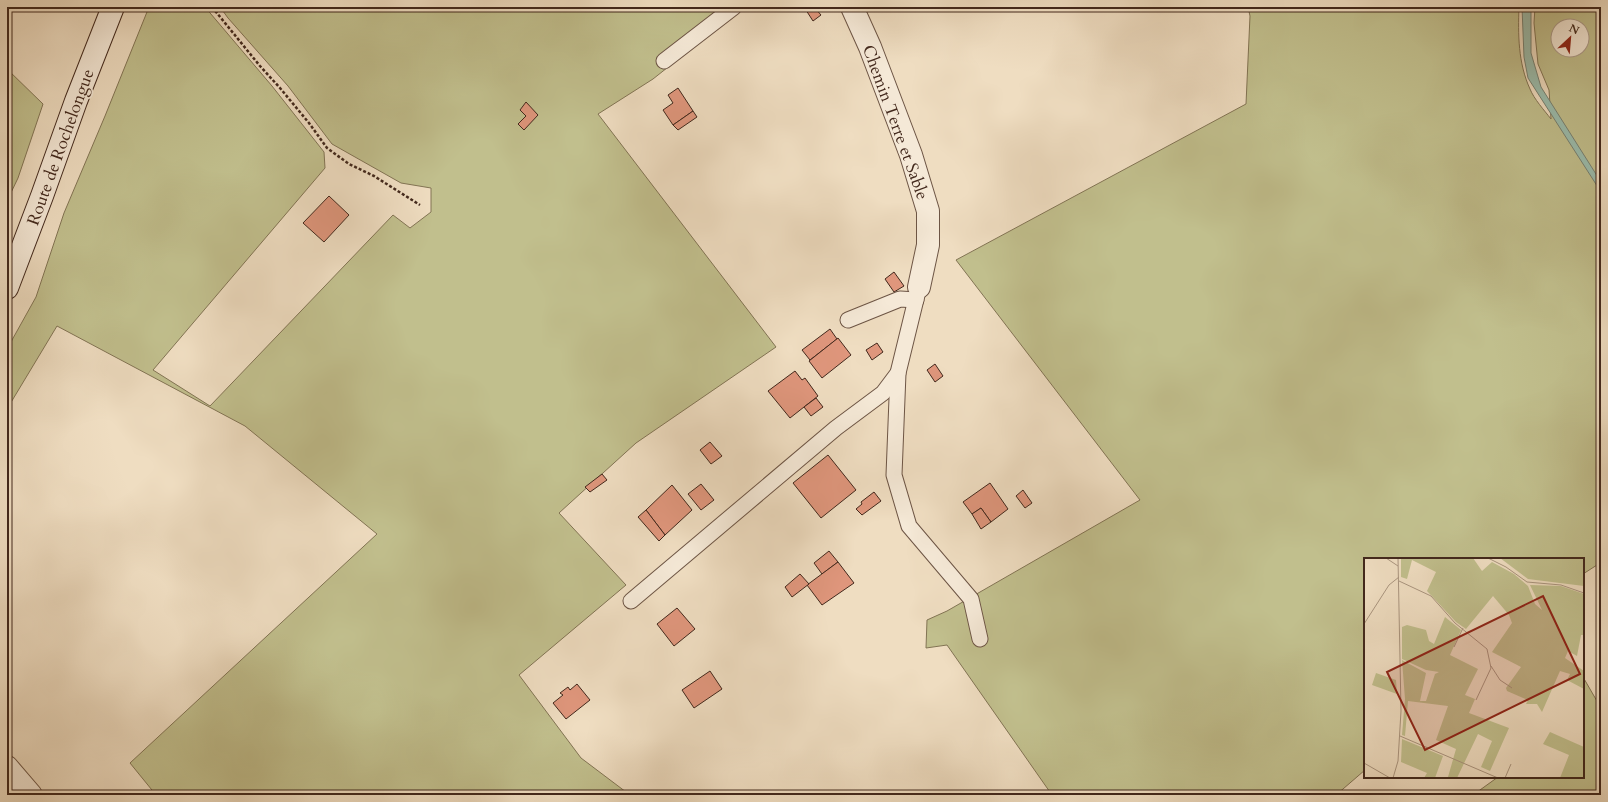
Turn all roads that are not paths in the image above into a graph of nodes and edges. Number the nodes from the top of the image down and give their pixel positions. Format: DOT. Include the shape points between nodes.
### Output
graph roads {
  1 [pos="113,7"];
  2 [pos="734,7"];
  3 [pos="852,7"];
  4 [pos="664,61"];
  5 [pos="7,288"];
  6 [pos="918,293"];
  7 [pos="848,320"];
  8 [pos="898,373"];
  9 [pos="631,602"];
  10 [pos="980,639"];
  11 [pos="7,767"];
  12 [pos="30,795"];
  1 -- 5 [label="street, Route de Rochelongue"];
  2 -- 4 [label="lane"];
  3 -- 6 [label="street, Chemin Terre et Sable" via="911,155 928,211 928,245"];
  6 -- 7 [label="lane"];
  6 -- 8 [label="lane"];
  8 -- 9 [label="lane" via="883,393 836,428"];
  8 -- 10 [label="lane" via="894,475 909,526 971,598"];
  11 -- 12 [label="street"];
}
